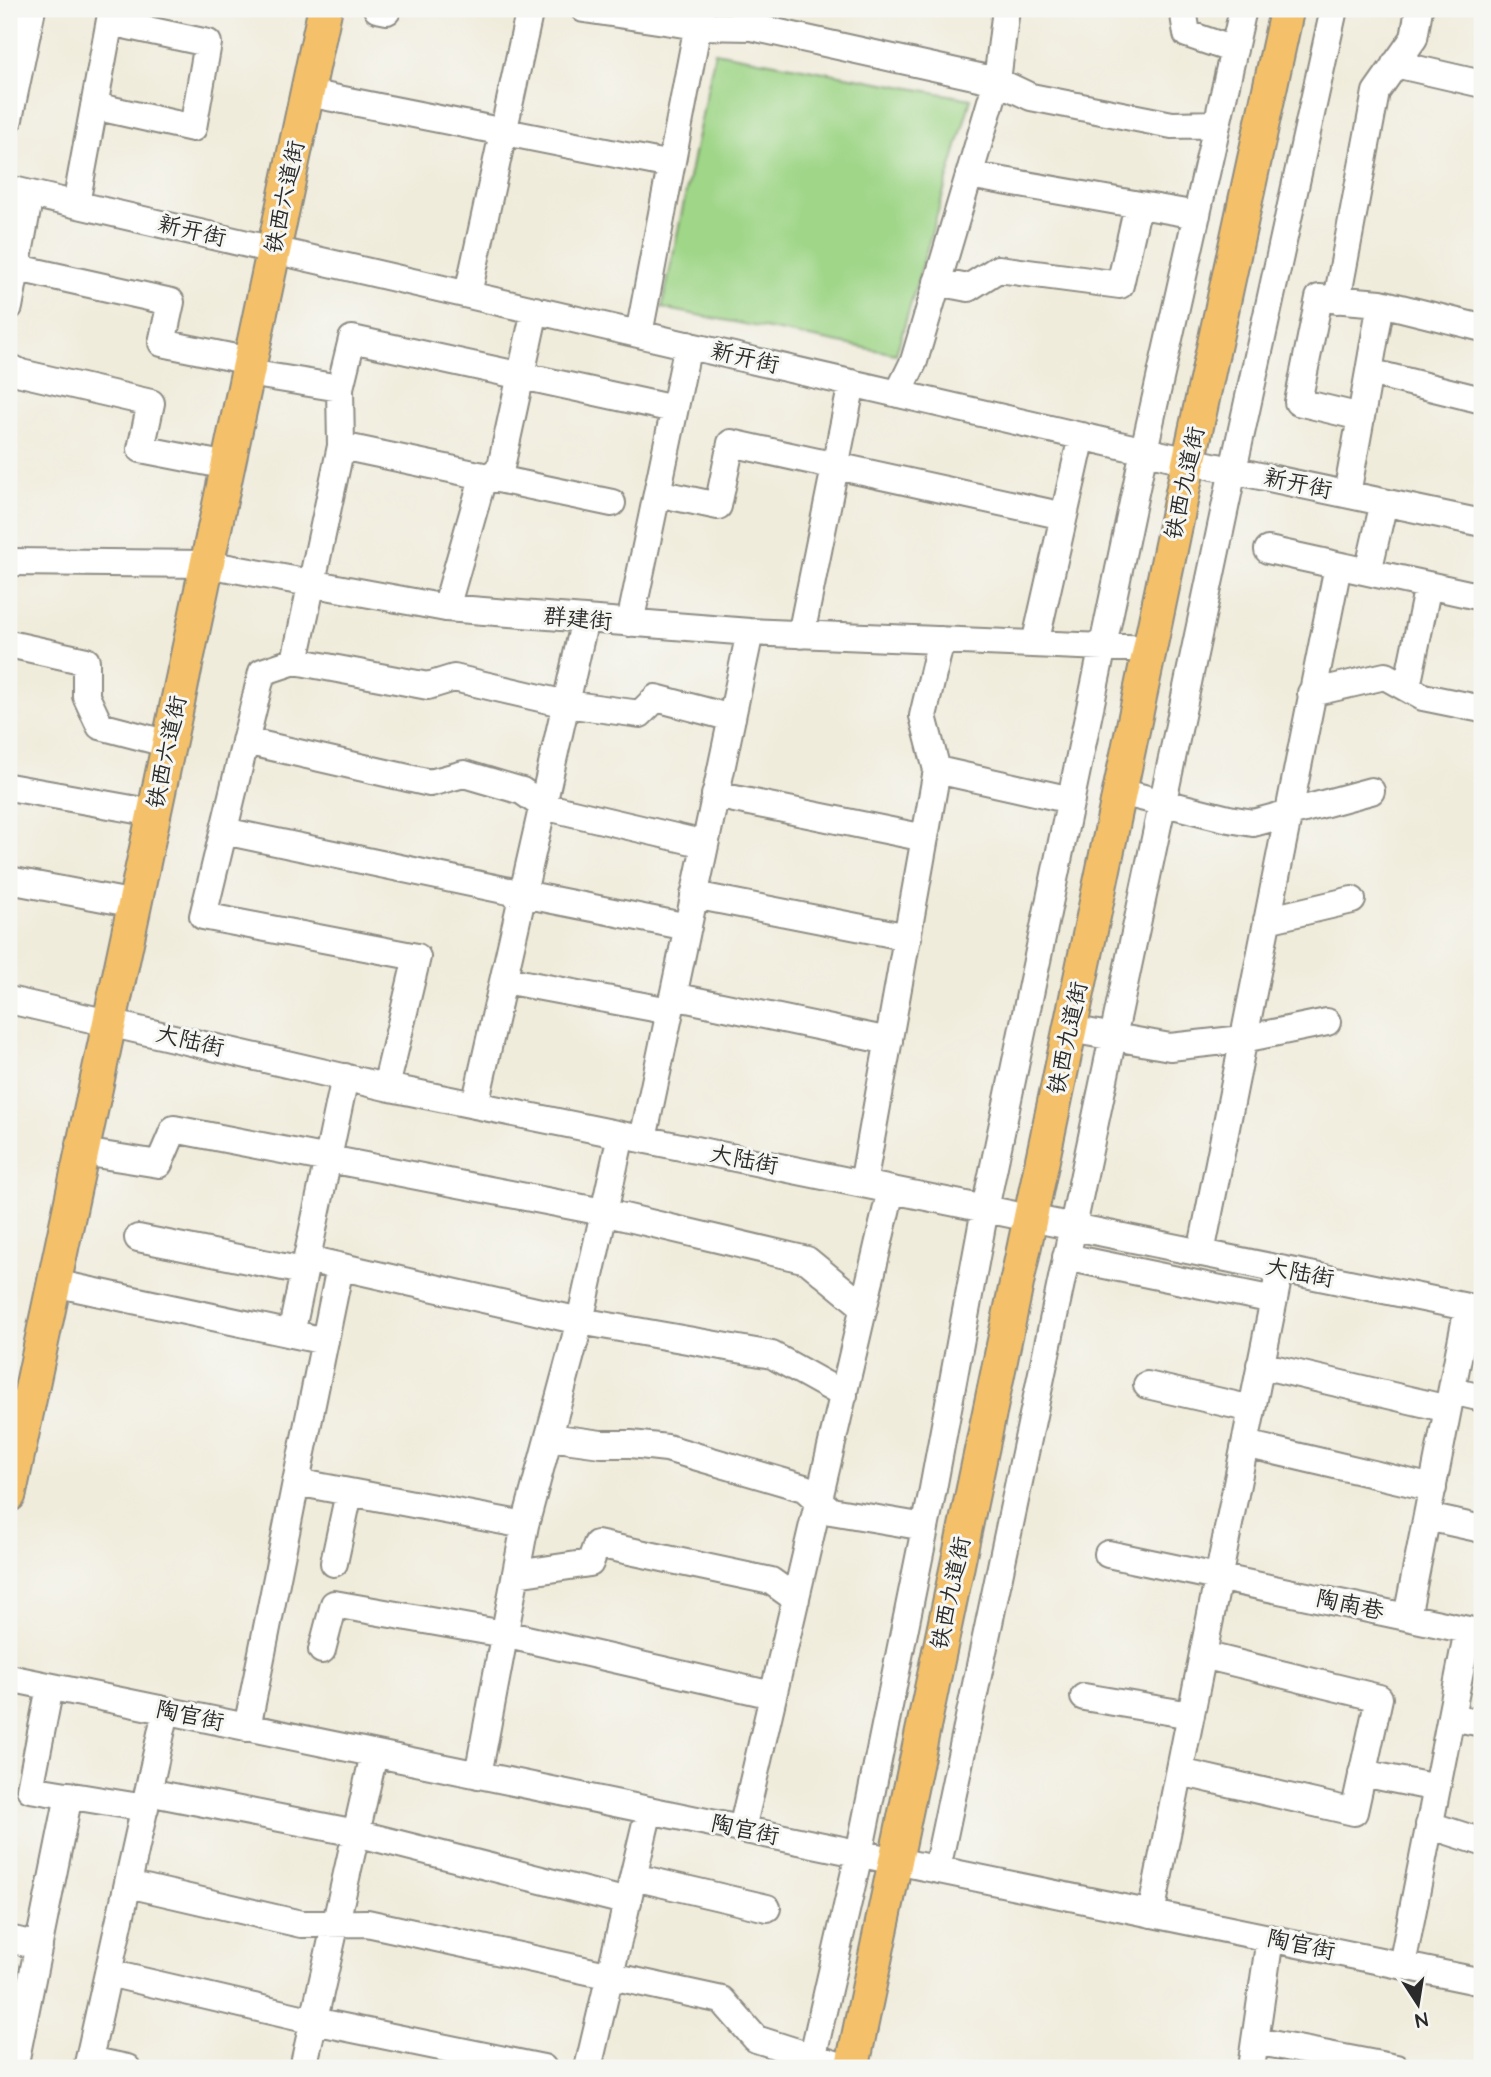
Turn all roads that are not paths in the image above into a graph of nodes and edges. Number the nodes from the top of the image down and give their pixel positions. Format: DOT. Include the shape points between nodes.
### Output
graph roads {
  1 [pos="32,9"];
  2 [pos="377,9"];
  3 [pos="387,9"];
  4 [pos="530,9"];
  5 [pos="584,9"];
  6 [pos="1006,9"];
  7 [pos="1183,9"];
  8 [pos="1243,9"];
  9 [pos="1287,9"];
  10 [pos="1334,9"];
  11 [pos="1419,9"];
  12 [pos="321,10"];
  13 [pos="111,15"];
  14 [pos="699,17"];
  15 [pos="1234,50"];
  16 [pos="1395,64"];
  17 [pos="997,81"];
  18 [pos="1482,84"];
  19 [pos="307,93"];
  20 [pos="94,106"];
  21 [pos="9,119"];
  22 [pos="1217,124"];
  23 [pos="503,133"];
  24 [pos="671,165"];
  25 [pos="969,175"];
  26 [pos="19,191"];
  27 [pos="76,204"];
  28 [pos="1138,205"];
  29 [pos="1197,215"];
  30 [pos="274,250"];
  31 [pos="12,267"];
  32 [pos="937,282"];
  33 [pos="468,295"];
  34 [pos="1337,299"];
  35 [pos="1381,303"];
  36 [pos="9,307"];
  37 [pos="535,310"];
  38 [pos="1482,328"];
  39 [pos="639,334"];
  40 [pos="688,345"];
  41 [pos="249,367"];
  42 [pos="9,368"];
  43 [pos="1369,372"];
  44 [pos="521,376"];
  45 [pos="852,383"];
  46 [pos="340,388"];
  47 [pos="898,394"];
  48 [pos="1482,400"];
  49 [pos="674,409"];
  50 [pos="1361,417"];
  51 [pos="1082,436"];
  52 [pos="341,446"];
  53 [pos="1144,450"];
  54 [pos="1189,461"];
  55 [pos="228,466"];
  56 [pos="835,467"];
  57 [pos="1233,470"];
  58 [pos="489,478"];
  59 [pos="657,493"];
  60 [pos="1347,494"];
  61 [pos="1384,502"];
  62 [pos="612,503"];
  63 [pos="1064,516"];
  64 [pos="1482,523"];
  65 [pos="1268,550"];
  66 [pos="9,562"];
  67 [pos="207,564"];
  68 [pos="1338,566"];
  69 [pos="1368,572"];
  70 [pos="313,584"];
  71 [pos="1428,586"];
  72 [pos="1482,597"];
  73 [pos="446,608"];
  74 [pos="585,619"];
  75 [pos="630,623"];
  76 [pos="750,632"];
  77 [pos="801,635"];
  78 [pos="941,640"];
  79 [pos="9,644"];
  80 [pos="1035,644"];
  81 [pos="1103,647"];
  82 [pos="1151,649"];
  83 [pos="295,660"];
  84 [pos="1407,687"];
  85 [pos="1311,693"];
  86 [pos="566,704"];
  87 [pos="1482,709"];
  88 [pos="732,718"];
  89 [pos="245,741"];
  90 [pos="169,744"];
  91 [pos="937,770"];
  92 [pos="9,786"];
  93 [pos="1120,792"];
  94 [pos="1371,792"];
  95 [pos="715,795"];
  96 [pos="1071,800"];
  97 [pos="1163,803"];
  98 [pos="543,806"];
  99 [pos="154,813"];
  100 [pos="1287,815"];
  101 [pos="224,831"];
  102 [pos="925,838"];
  103 [pos="705,844"];
  104 [pos="9,880"];
  105 [pos="523,894"];
  106 [pos="694,895"];
  107 [pos="1352,900"];
  108 [pos="135,904"];
  109 [pos="1266,920"];
  110 [pos="688,927"];
  111 [pos="908,937"];
  112 [pos="503,980"];
  113 [pos="9,1000"];
  114 [pos="672,1003"];
  115 [pos="110,1022"];
  116 [pos="1327,1022"];
  117 [pos="1070,1029"];
  118 [pos="1114,1037"];
  119 [pos="1243,1039"];
  120 [pos="889,1041"];
  121 [pos="345,1077"];
  122 [pos="386,1087"];
  123 [pos="475,1105"];
  124 [pos="632,1137"];
  125 [pos="83,1152"];
  126 [pos="329,1160"];
  127 [pos="863,1184"];
  128 [pos="891,1189"];
  129 [pos="985,1209"];
  130 [pos="603,1212"];
  131 [pos="1030,1218"];
  132 [pos="1073,1226"];
  133 [pos="138,1238"];
  134 [pos="1201,1253"];
  135 [pos="1066,1257"];
  136 [pos="305,1265"];
  137 [pos="340,1267"];
  138 [pos="1280,1269"];
  139 [pos="54,1283"];
  140 [pos="1273,1300"];
  141 [pos="864,1307"];
  142 [pos="1475,1308"];
  143 [pos="580,1321"];
  144 [pos="291,1334"];
  145 [pos="325,1341"];
  146 [pos="1261,1365"];
  147 [pos="1147,1385"];
  148 [pos="844,1395"];
  149 [pos="1482,1398"];
  150 [pos="1450,1400"];
  151 [pos="1252,1409"];
  152 [pos="550,1437"];
  153 [pos="1245,1444"];
  154 [pos="296,1482"];
  155 [pos="1433,1488"];
  156 [pos="349,1493"];
  157 [pos="9,1495"];
  158 [pos="820,1500"];
  159 [pos="1427,1517"];
  160 [pos="525,1525"];
  161 [pos="925,1527"];
  162 [pos="1482,1528"];
  163 [pos="1108,1555"];
  164 [pos="334,1563"];
  165 [pos="516,1574"];
  166 [pos="1219,1577"];
  167 [pos="796,1599"];
  168 [pos="1407,1617"];
  169 [pos="1475,1631"];
  170 [pos="504,1634"];
  171 [pos="322,1650"];
  172 [pos="1203,1655"];
  173 [pos="9,1678"];
  174 [pos="50,1687"];
  175 [pos="774,1695"];
  176 [pos="1084,1697"];
  177 [pos="166,1711"];
  178 [pos="1191,1715"];
  179 [pos="1451,1717"];
  180 [pos="1482,1723"];
  181 [pos="247,1728"];
  182 [pos="374,1754"];
  183 [pos="1180,1772"];
  184 [pos="1362,1773"];
  185 [pos="478,1775"];
  186 [pos="1437,1788"];
  187 [pos="69,1796"];
  188 [pos="147,1800"];
  189 [pos="649,1810"];
  190 [pos="1429,1825"];
  191 [pos="742,1829"];
  192 [pos="356,1833"];
  193 [pos="1482,1842"];
  194 [pos="859,1854"];
  195 [pos="895,1861"];
  196 [pos="937,1870"];
  197 [pos="128,1884"];
  198 [pos="631,1889"];
  199 [pos="767,1908"];
  200 [pos="1151,1914"];
  201 [pos="336,1923"];
  202 [pos="1269,1938"];
  203 [pos="9,1939"];
  204 [pos="39,1946"];
  205 [pos="1402,1965"];
  206 [pos="108,1973"];
  207 [pos="610,1977"];
  208 [pos="1482,1982"];
  209 [pos="314,2021"];
  210 [pos="1255,2041"];
  211 [pos="88,2064"];
  212 [pos="811,2064"];
  213 [pos="14,2068"];
  214 [pos="127,2068"];
  215 [pos="303,2068"];
  216 [pos="543,2068"];
  217 [pos="588,2068"];
  218 [pos="850,2068"];
  219 [pos="1251,2068"];
  220 [pos="1396,2068"];
  1 -- 21 [label="street"];
  2 -- 3 [label="street"];
  4 -- 23 [label="street"];
  5 -- 14 [label="street"];
  6 -- 17 [label="street"];
  7 -- 15 [label="street" via="1187,34"];
  8 -- 15 [label="street"];
  9 -- 54 [label="main road, 铁西九道街"];
  10 -- 57 [label="street"];
  11 -- 16 [label="street" via="1414,38"];
  12 -- 19 [label="main road, 铁西六道街"];
  13 -- 20 [label="street"];
  13 -- 20 [label="street" via="208,43 193,128"];
  14 -- 17 [label="street"];
  14 -- 24 [label="street"];
  15 -- 22 [label="street"];
  16 -- 18 [label="street"];
  16 -- 34 [label="street" via="1376,92"];
  17 -- 22 [label="street" via="1031,97 1159,123"];
  17 -- 25 [label="street"];
  19 -- 23 [label="street"];
  19 -- 30 [label="main road, 铁西六道街"];
  20 -- 27 [label="street"];
  22 -- 29 [label="street"];
  23 -- 24 [label="street"];
  23 -- 33 [label="street"];
  24 -- 39 [label="street"];
  25 -- 28 [label="street"];
  25 -- 32 [label="street"];
  26 -- 27 [label="street, 新开街"];
  26 -- 31 [label="street"];
  27 -- 30 [label="street, 新开街"];
  28 -- 29 [label="street"];
  28 -- 32 [label="street" via="1120,285 998,269 968,288"];
  29 -- 53 [label="street"];
  30 -- 33 [label="street, 新开街"];
  30 -- 41 [label="main road, 铁西六道街"];
  31 -- 36 [label="street"];
  31 -- 41 [label="street" via="171,302 162,342"];
  32 -- 47 [label="street" via="914,361"];
  33 -- 37 [label="street, 新开街"];
  34 -- 35 [label="street"];
  34 -- 50 [label="street" via="1319,298 1298,402"];
  35 -- 38 [label="street"];
  35 -- 43 [label="street"];
  37 -- 39 [label="street, 新开街"];
  37 -- 44 [label="street"];
  39 -- 40 [label="street, 新开街"];
  40 -- 45 [label="street, 新开街"];
  40 -- 49 [label="street"];
  41 -- 46 [label="street"];
  41 -- 55 [label="main road, 铁西六道街"];
  42 -- 55 [label="street" via="151,403 141,449"];
  43 -- 48 [label="street"];
  43 -- 50 [label="street"];
  44 -- 46 [label="street" via="352,339"];
  44 -- 49 [label="street"];
  44 -- 58 [label="street" via="501,467"];
  45 -- 47 [label="street, 新开街"];
  45 -- 56 [label="street"];
  46 -- 52 [label="street"];
  47 -- 51 [label="street, 新开街"];
  49 -- 59 [label="street"];
  50 -- 60 [label="street"];
  51 -- 53 [label="street, 新开街"];
  51 -- 63 [label="street"];
  52 -- 58 [label="street"];
  52 -- 70 [label="street"];
  53 -- 54 [label="street, 新开街"];
  53 -- 81 [label="street"];
  54 -- 57 [label="street, 新开街"];
  54 -- 82 [label="main road, 铁西九道街"];
  55 -- 67 [label="main road, 铁西六道街"];
  56 -- 59 [label="street" via="731,443 718,506"];
  56 -- 63 [label="street"];
  56 -- 77 [label="street"];
  57 -- 60 [label="street, 新开街"];
  57 -- 97 [label="street"];
  58 -- 62 [label="street"];
  58 -- 73 [label="street" via="481,485"];
  59 -- 75 [label="street"];
  60 -- 61 [label="street, 新开街"];
  61 -- 64 [label="street, 新开街"];
  61 -- 69 [label="street"];
  63 -- 80 [label="street"];
  65 -- 68 [label="street"];
  66 -- 67 [label="street, 群建街"];
  67 -- 70 [label="street, 群建街"];
  67 -- 90 [label="main road, 铁西六道街"];
  68 -- 69 [label="street"];
  68 -- 85 [label="street"];
  69 -- 71 [label="street"];
  70 -- 73 [label="street, 群建街"];
  70 -- 83 [label="street"];
  71 -- 72 [label="street"];
  71 -- 84 [label="street"];
  73 -- 74 [label="street, 群建街"];
  74 -- 75 [label="street, 群建街"];
  74 -- 86 [label="street"];
  75 -- 76 [label="street, 群建街"];
  76 -- 77 [label="street, 群建街"];
  76 -- 88 [label="street"];
  77 -- 78 [label="street, 群建街"];
  78 -- 80 [label="street, 群建街"];
  78 -- 91 [label="street" via="923,716"];
  79 -- 90 [label="street" via="86,661 86,696 100,726"];
  80 -- 81 [label="street, 群建街"];
  81 -- 82 [label="street, 群建街"];
  81 -- 96 [label="street"];
  82 -- 93 [label="main road, 铁西九道街"];
  83 -- 86 [label="street" via="428,686 454,678"];
  83 -- 89 [label="street" via="262,672"];
  84 -- 85 [label="street" via="1385,676"];
  84 -- 87 [label="street" via="1423,697"];
  85 -- 100 [label="street"];
  86 -- 88 [label="street" via="640,715 656,698"];
  86 -- 98 [label="street"];
  88 -- 95 [label="street"];
  89 -- 98 [label="street" via="430,783 464,774 522,791"];
  89 -- 101 [label="street"];
  90 -- 99 [label="main road, 铁西六道街"];
  91 -- 96 [label="street"];
  91 -- 102 [label="street"];
  92 -- 99 [label="street"];
  93 -- 97 [label="street"];
  93 -- 117 [label="main road, 铁西九道街"];
  94 -- 100 [label="street"];
  95 -- 102 [label="street"];
  95 -- 103 [label="street"];
  96 -- 129 [label="street"];
  97 -- 100 [label="street" via="1253,823"];
  97 -- 118 [label="street"];
  98 -- 103 [label="street"];
  98 -- 105 [label="street"];
  99 -- 108 [label="main road, 铁西六道街"];
  100 -- 109 [label="street"];
  101 -- 105 [label="street"];
  101 -- 122 [label="street" via="203,916 417,957"];
  102 -- 111 [label="street"];
  103 -- 106 [label="street"];
  104 -- 108 [label="street"];
  105 -- 110 [label="street"];
  105 -- 112 [label="street"];
  106 -- 110 [label="street"];
  106 -- 111 [label="street"];
  107 -- 109 [label="street"];
  108 -- 115 [label="main road, 铁西六道街"];
  109 -- 119 [label="street"];
  110 -- 114 [label="street"];
  111 -- 120 [label="street"];
  112 -- 114 [label="street"];
  112 -- 123 [label="street"];
  113 -- 115 [label="street, 大陆街"];
  114 -- 120 [label="street"];
  114 -- 124 [label="street"];
  115 -- 121 [label="street, 大陆街"];
  115 -- 125 [label="main road, 铁西六道街"];
  116 -- 119 [label="street"];
  117 -- 118 [label="street"];
  117 -- 131 [label="main road, 铁西九道街"];
  118 -- 119 [label="street" via="1170,1047"];
  118 -- 132 [label="street"];
  119 -- 134 [label="street"];
  120 -- 127 [label="street"];
  121 -- 122 [label="street, 大陆街"];
  121 -- 126 [label="street"];
  122 -- 123 [label="street, 大陆街"];
  123 -- 124 [label="street, 大陆街"];
  124 -- 127 [label="street, 大陆街"];
  124 -- 130 [label="street"];
  125 -- 126 [label="street" via="159,1164 174,1129"];
  125 -- 139 [label="main road, 铁西六道街"];
  126 -- 130 [label="street"];
  126 -- 136 [label="street"];
  127 -- 128 [label="street, 大陆街"];
  128 -- 129 [label="street, 大陆街"];
  128 -- 141 [label="street"];
  129 -- 131 [label="street, 大陆街"];
  129 -- 161 [label="street"];
  130 -- 141 [label="street" via="807,1260"];
  130 -- 143 [label="street"];
  131 -- 132 [label="street, 大陆街"];
  131 -- 195 [label="main road, 铁西九道街"];
  132 -- 134 [label="street, 大陆街"];
  132 -- 135 [label="street"];
  133 -- 136 [label="street"];
  134 -- 138 [label="street, 大陆街"];
  135 -- 140 [label="street"];
  135 -- 196 [label="street"];
  136 -- 137 [label="street"];
  136 -- 144 [label="street"];
  137 -- 143 [label="street"];
  137 -- 145 [label="street"];
  138 -- 140 [label="street"];
  138 -- 142 [label="street, 大陆街"];
  139 -- 144 [label="street"];
  139 -- 157 [label="main road, 铁西六道街"];
  140 -- 146 [label="street"];
  141 -- 148 [label="street"];
  142 -- 150 [label="street"];
  143 -- 148 [label="street" via="772,1355"];
  143 -- 152 [label="street"];
  144 -- 145 [label="street"];
  145 -- 154 [label="street"];
  146 -- 150 [label="street"];
  146 -- 151 [label="street"];
  147 -- 151 [label="street"];
  148 -- 158 [label="street"];
  149 -- 150 [label="street"];
  150 -- 155 [label="street"];
  151 -- 153 [label="street"];
  152 -- 158 [label="street" via="667,1448 804,1488"];
  152 -- 160 [label="street"];
  153 -- 155 [label="street"];
  153 -- 166 [label="street"];
  154 -- 156 [label="street"];
  154 -- 181 [label="street"];
  155 -- 159 [label="street"];
  156 -- 160 [label="street"];
  156 -- 164 [label="street"];
  158 -- 161 [label="street" via="831,1511"];
  158 -- 167 [label="street"];
  159 -- 162 [label="street"];
  159 -- 168 [label="street"];
  160 -- 165 [label="street"];
  161 -- 194 [label="street"];
  163 -- 166 [label="street, 陶南巷"];
  165 -- 167 [label="street" via="590,1563 597,1544 771,1581"];
  165 -- 170 [label="street"];
  166 -- 168 [label="street, 陶南巷"];
  166 -- 172 [label="street"];
  167 -- 175 [label="street"];
  168 -- 169 [label="street, 陶南巷"];
  169 -- 179 [label="street"];
  170 -- 171 [label="street" via="334,1604"];
  170 -- 175 [label="street"];
  170 -- 185 [label="street"];
  172 -- 178 [label="street"];
  172 -- 184 [label="street" via="1379,1698"];
  173 -- 174 [label="street, 陶官街"];
  174 -- 177 [label="street, 陶官街"];
  174 -- 187 [label="street" via="30,1789"];
  175 -- 191 [label="street"];
  176 -- 178 [label="street"];
  177 -- 181 [label="street, 陶官街"];
  177 -- 188 [label="street"];
  178 -- 183 [label="street"];
  179 -- 180 [label="street"];
  179 -- 186 [label="street"];
  181 -- 182 [label="street, 陶官街"];
  182 -- 185 [label="street, 陶官街"];
  182 -- 192 [label="street"];
  183 -- 184 [label="street" via="1354,1812"];
  183 -- 200 [label="street"];
  184 -- 186 [label="street"];
  185 -- 189 [label="street, 陶官街"];
  186 -- 190 [label="street"];
  187 -- 188 [label="street"];
  187 -- 204 [label="street"];
  188 -- 192 [label="street"];
  188 -- 197 [label="street"];
  189 -- 191 [label="street, 陶官街"];
  189 -- 198 [label="street"];
  190 -- 193 [label="street"];
  190 -- 205 [label="street"];
  191 -- 194 [label="street, 陶官街"];
  192 -- 198 [label="street"];
  192 -- 201 [label="street"];
  194 -- 195 [label="street, 陶官街"];
  194 -- 212 [label="street"];
  195 -- 196 [label="street, 陶官街"];
  195 -- 218 [label="main road, 铁西九道街"];
  196 -- 200 [label="street, 陶官街"];
  197 -- 201 [label="street" via="301,1924"];
  197 -- 206 [label="street"];
  198 -- 199 [label="street"];
  198 -- 207 [label="street"];
  200 -- 202 [label="street, 陶官街"];
  201 -- 207 [label="street" via="367,1923"];
  201 -- 209 [label="street"];
  202 -- 205 [label="street, 陶官街"];
  202 -- 210 [label="street"];
  203 -- 204 [label="street"];
  204 -- 213 [label="street"];
  205 -- 208 [label="street, 陶官街"];
  206 -- 209 [label="street"];
  206 -- 211 [label="street"];
  207 -- 212 [label="street" via="722,2000 756,2039"];
  207 -- 217 [label="street"];
  209 -- 215 [label="street"];
  209 -- 216 [label="street"];
  210 -- 219 [label="street"];
  210 -- 220 [label="street"];
  211 -- 214 [label="street"];
  212 -- 218 [label="street"];
}
